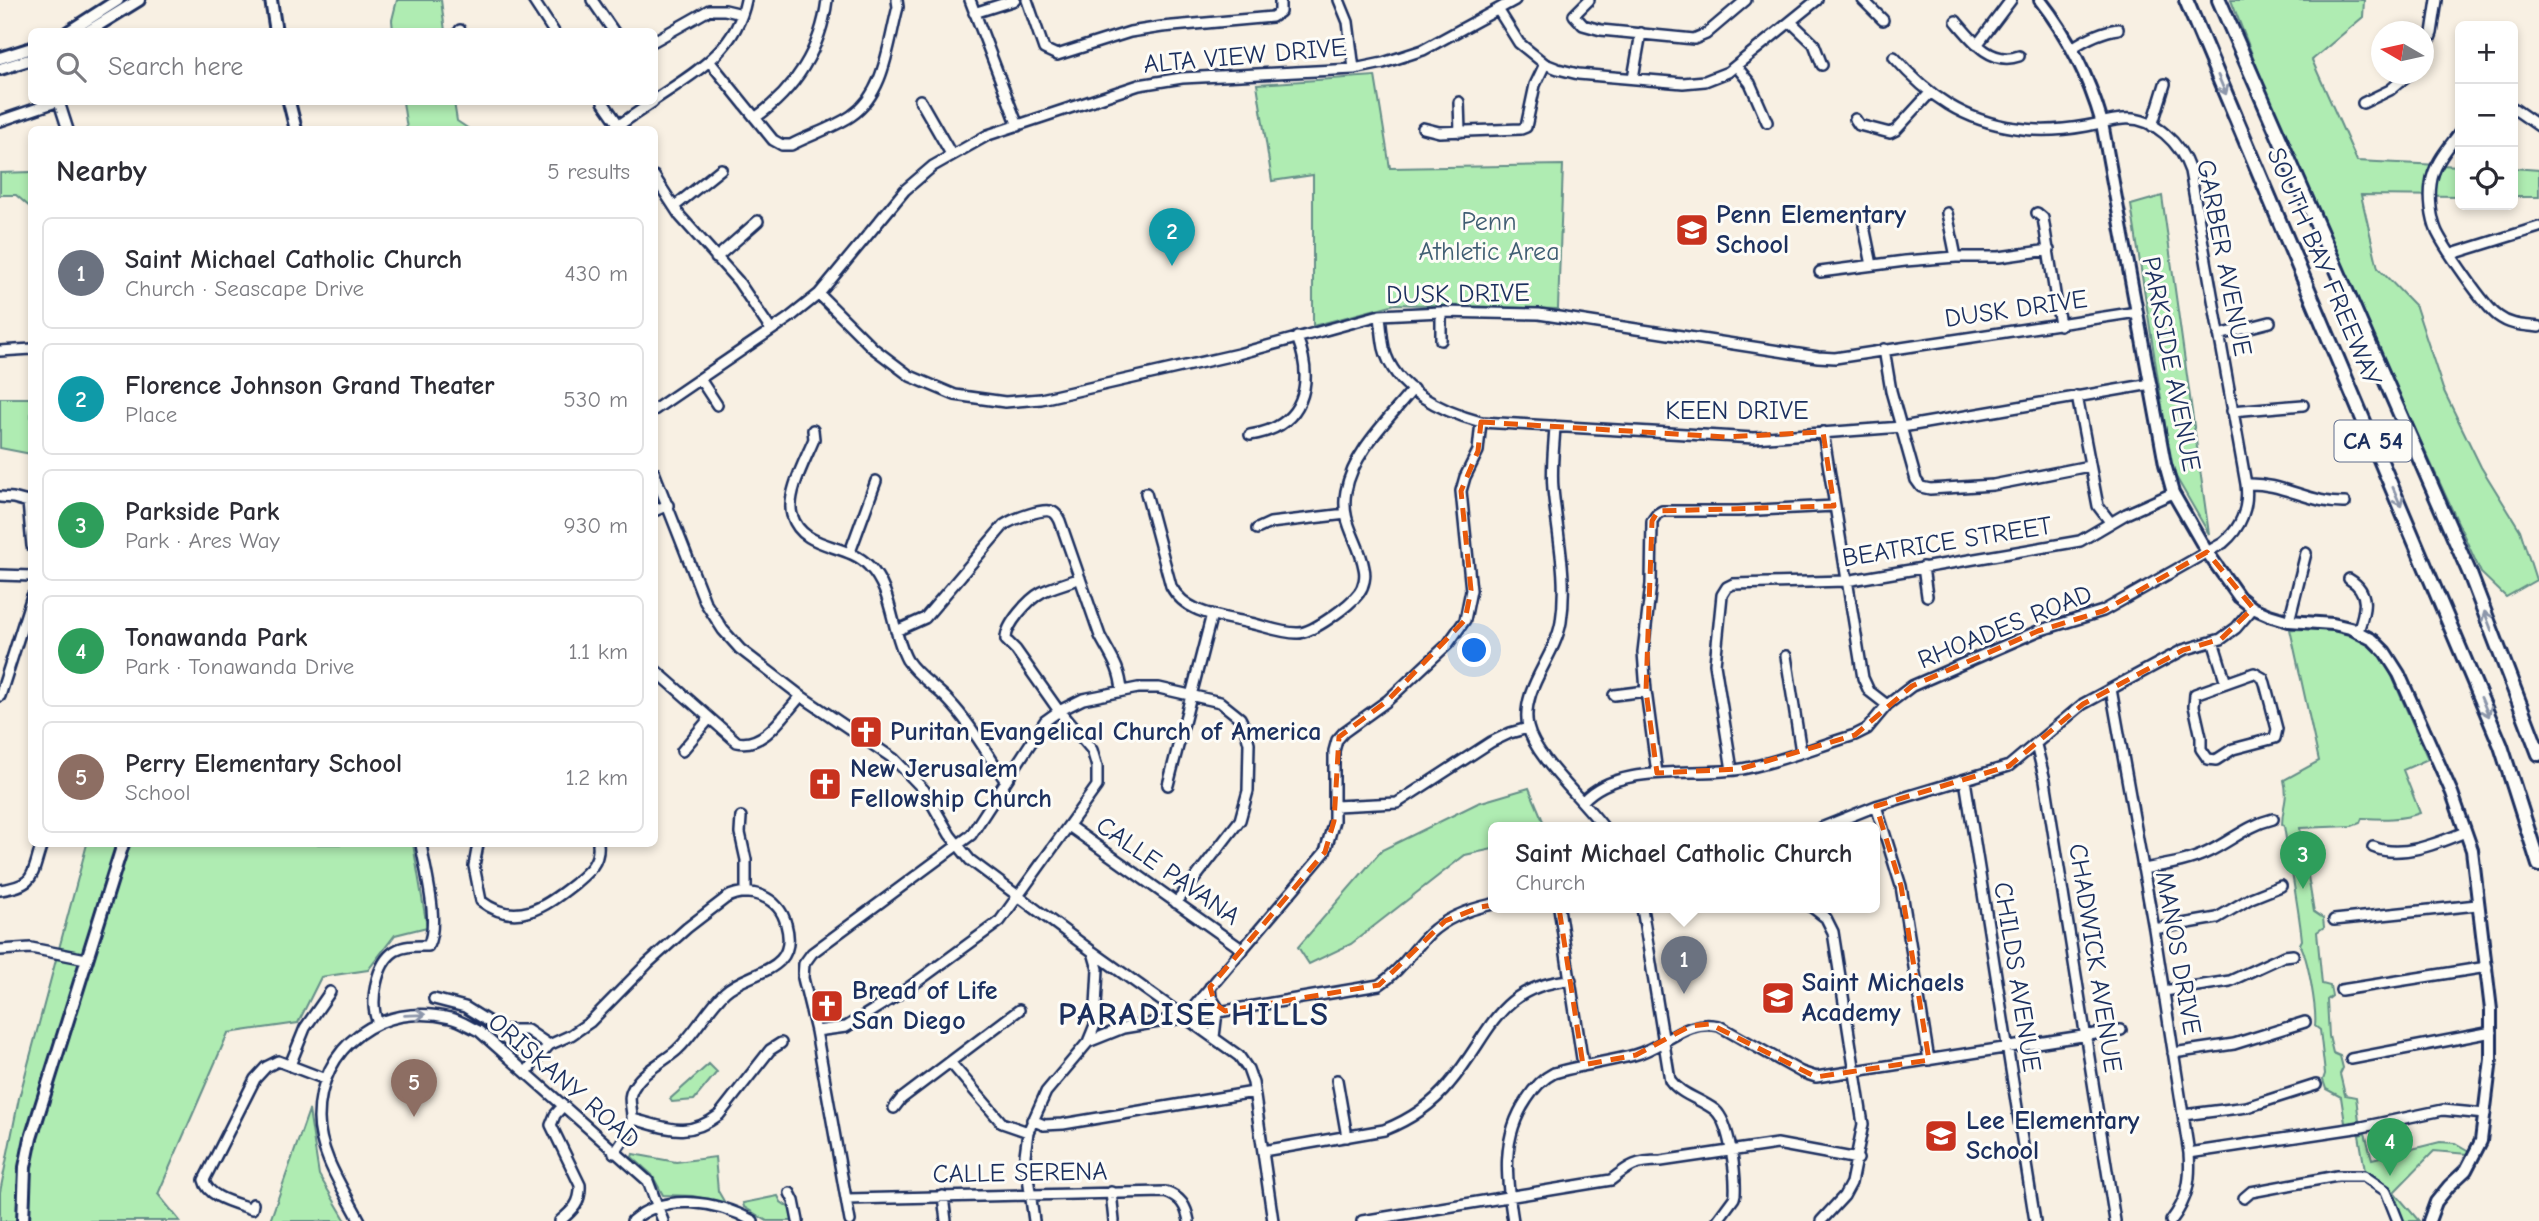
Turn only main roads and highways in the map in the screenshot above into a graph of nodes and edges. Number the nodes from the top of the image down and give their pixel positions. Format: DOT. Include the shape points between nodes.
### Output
graph roads {
  1 [pos="118,0"];
  2 [pos="139,0"];
  3 [pos="271,0"];
  4 [pos="2040,0"];
  5 [pos="2185,0"];
  6 [pos="2219,0"];
  7 [pos="74,28"];
  8 [pos="94,28"];
  9 [pos="275,28"];
  10 [pos="28,49"];
  11 [pos="0,58"];
  12 [pos="28,60"];
  13 [pos="0,69"];
  14 [pos="290,105"];
  15 [pos="295,126"];
  16 [pos="2539,754"];
  17 [pos="122,847"];
  18 [pos="2539,865"];
  19 [pos="23,1221"];
  20 [pos="2429,1221"];
  1 -- 7 [label="main road"];
  2 -- 8 [label="main road"];
  3 -- 9 [label="main road"];
  4 -- 20 [label="main road, PARKSIDE AVENUE" via="2073,48 2102,122 2173,493 2207,552 2253,608 2289,621 2358,631 2379,646 2395,667 2452,793 2472,850 2492,1032 2485,1114 2474,1157 2436,1202"];
  5 -- 18 [label="highway, SOUTH BAY FREEWAY / CA 54, one-way" via="2501,746"];
  16 -- 6 [label="highway, SOUTH BAY FREEWAY / CA 54, one-way" via="2470,574"];
  10 -- 11 [label="main road"];
  12 -- 13 [label="main road"];
  14 -- 15 [label="main road"];
  17 -- 19 [label="main road" via="31,1138"];
}
